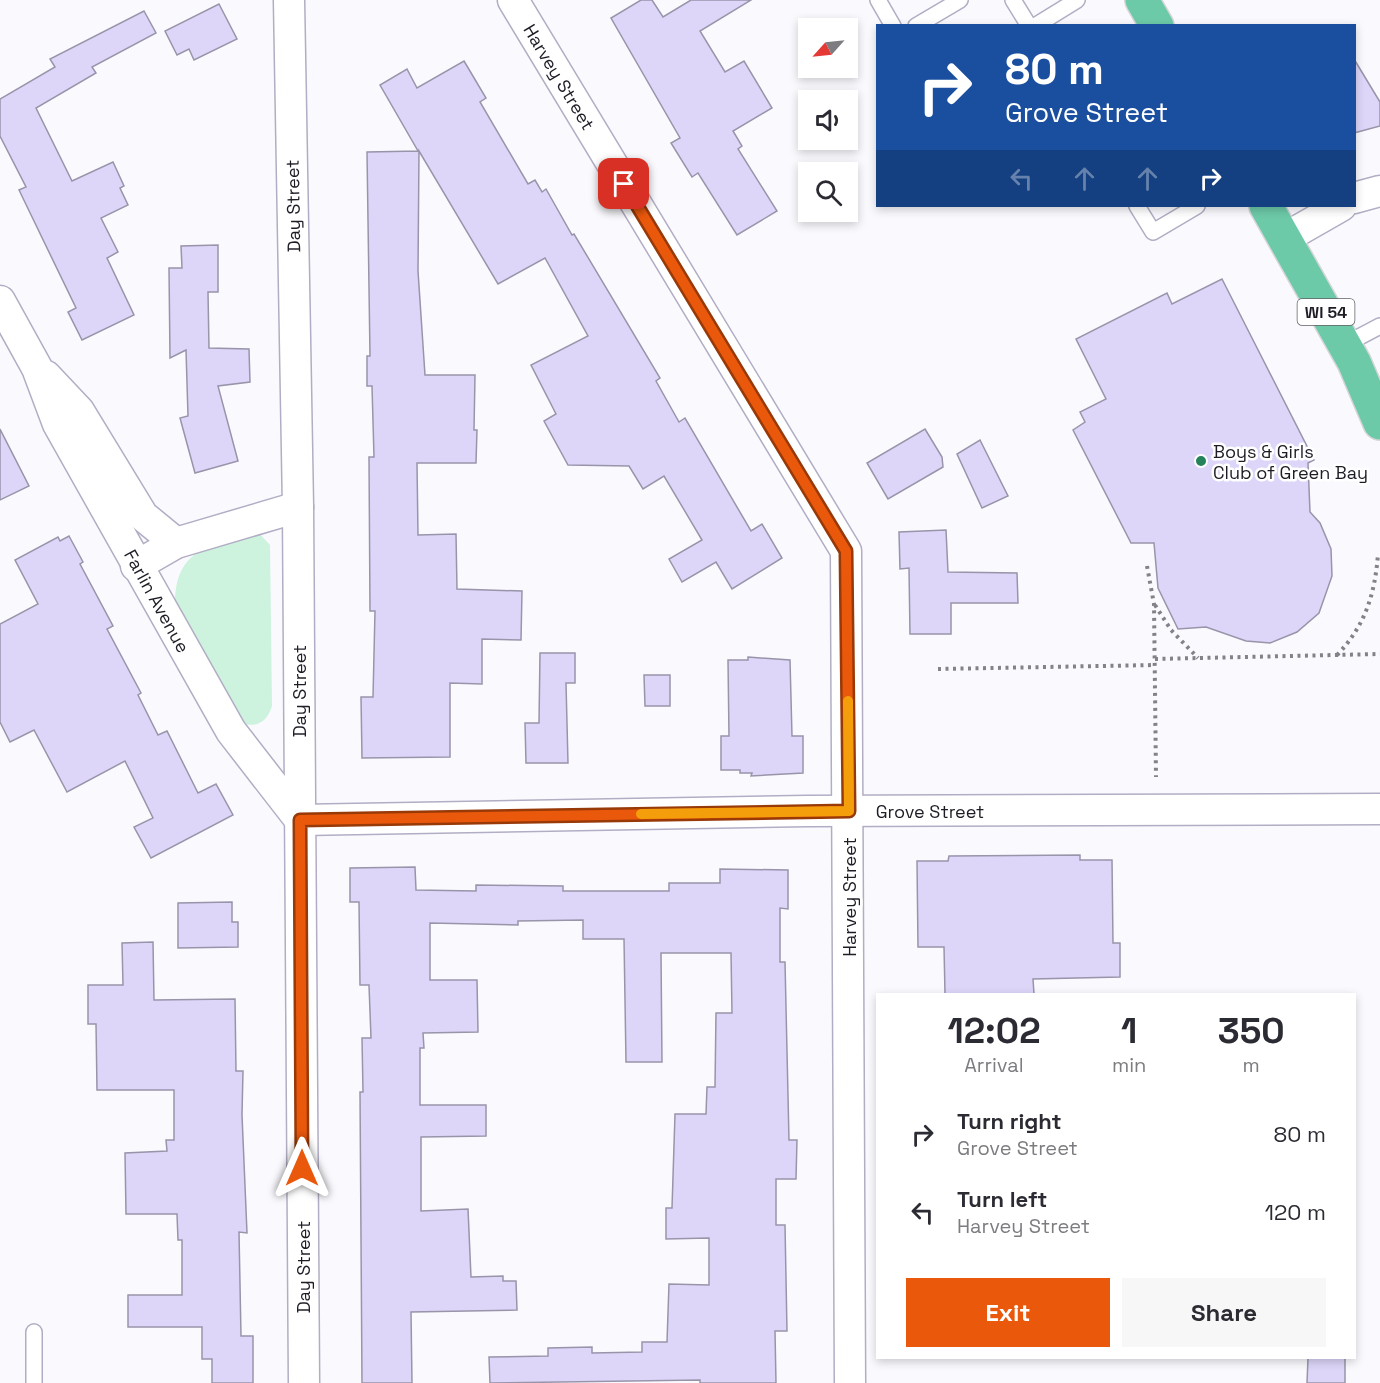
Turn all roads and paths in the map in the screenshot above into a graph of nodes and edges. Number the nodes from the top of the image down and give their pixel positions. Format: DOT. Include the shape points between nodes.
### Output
graph roads {
  1 [pos="289,0"];
  2 [pos="513,0"];
  3 [pos="878,0"];
  4 [pos="960,0"];
  5 [pos="1013,0"];
  6 [pos="1077,0"];
  7 [pos="1142,0"];
  8 [pos="892,24"];
  9 [pos="919,24"];
  10 [pos="1028,24"];
  11 [pos="1038,24"];
  12 [pos="1156,24"];
  13 [pos="1380,191"];
  14 [pos="1356,197"];
  15 [pos="1138,207"];
  16 [pos="1195,207"];
  17 [pos="1267,207"];
  18 [pos="1339,207"];
  19 [pos="1285,238"];
  20 [pos="0,301"];
  21 [pos="1380,327"];
  22 [pos="1344,345"];
  23 [pos="37,368"];
  24 [pos="1380,423"];
  25 [pos="298,507"];
  26 [pos="176,543"];
  27 [pos="1378,555"];
  28 [pos="136,566"];
  29 [pos="1147,566"];
  30 [pos="1154,604"];
  31 [pos="1380,654"];
  32 [pos="1336,655"];
  33 [pos="1198,658"];
  34 [pos="1155,659"];
  35 [pos="1155,665"];
  36 [pos="938,669"];
  37 [pos="1156,777"];
  38 [pos="1380,809"];
  39 [pos="849,811"];
  40 [pos="300,820"];
  41 [pos="34,1332"];
  42 [pos="34,1383"];
  43 [pos="304,1383"];
  44 [pos="850,1383"];
  1 -- 25 [label="street, Day Street"];
  2 -- 39 [label="street, Harvey Street" via="846,551"];
  3 -- 8 [label="lane"];
  4 -- 9 [label="lane"];
  5 -- 10 [label="lane"];
  6 -- 11 [label="lane"];
  7 -- 12 [label="main road"];
  13 -- 14 [label="street"];
  15 -- 16 [label="lane" via="1153,232"];
  17 -- 19 [label="main road, WI 54"];
  18 -- 19 [label="street"];
  19 -- 22 [label="main road, WI 54"];
  20 -- 23 [label="street, Farlin Avenue"];
  21 -- 22 [label="lane"];
  22 -- 24 [label="main road, WI 54"];
  23 -- 26 [label="street, Farlin Avenue" via="79,411 143,516"];
  23 -- 28 [label="street, Farlin Avenue" via="58,424"];
  25 -- 26 [label="street"];
  25 -- 40 [label="street, Day Street"];
  26 -- 28 [label="street"];
  27 -- 32 [label="path" via="1374,591 1367,611"];
  28 -- 40 [label="street, Farlin Avenue" via="231,731"];
  29 -- 30 [label="path"];
  30 -- 33 [label="path" via="1171,630"];
  30 -- 34 [label="path"];
  31 -- 32 [label="path"];
  32 -- 33 [label="path"];
  33 -- 34 [label="path"];
  34 -- 35 [label="path"];
  35 -- 36 [label="path"];
  35 -- 37 [label="path"];
  38 -- 39 [label="street, Grove Street"];
  39 -- 40 [label="street, Grove Street"];
  39 -- 44 [label="street, Harvey Street"];
  40 -- 43 [label="street, Day Street"];
  41 -- 42 [label="lane"];
}
